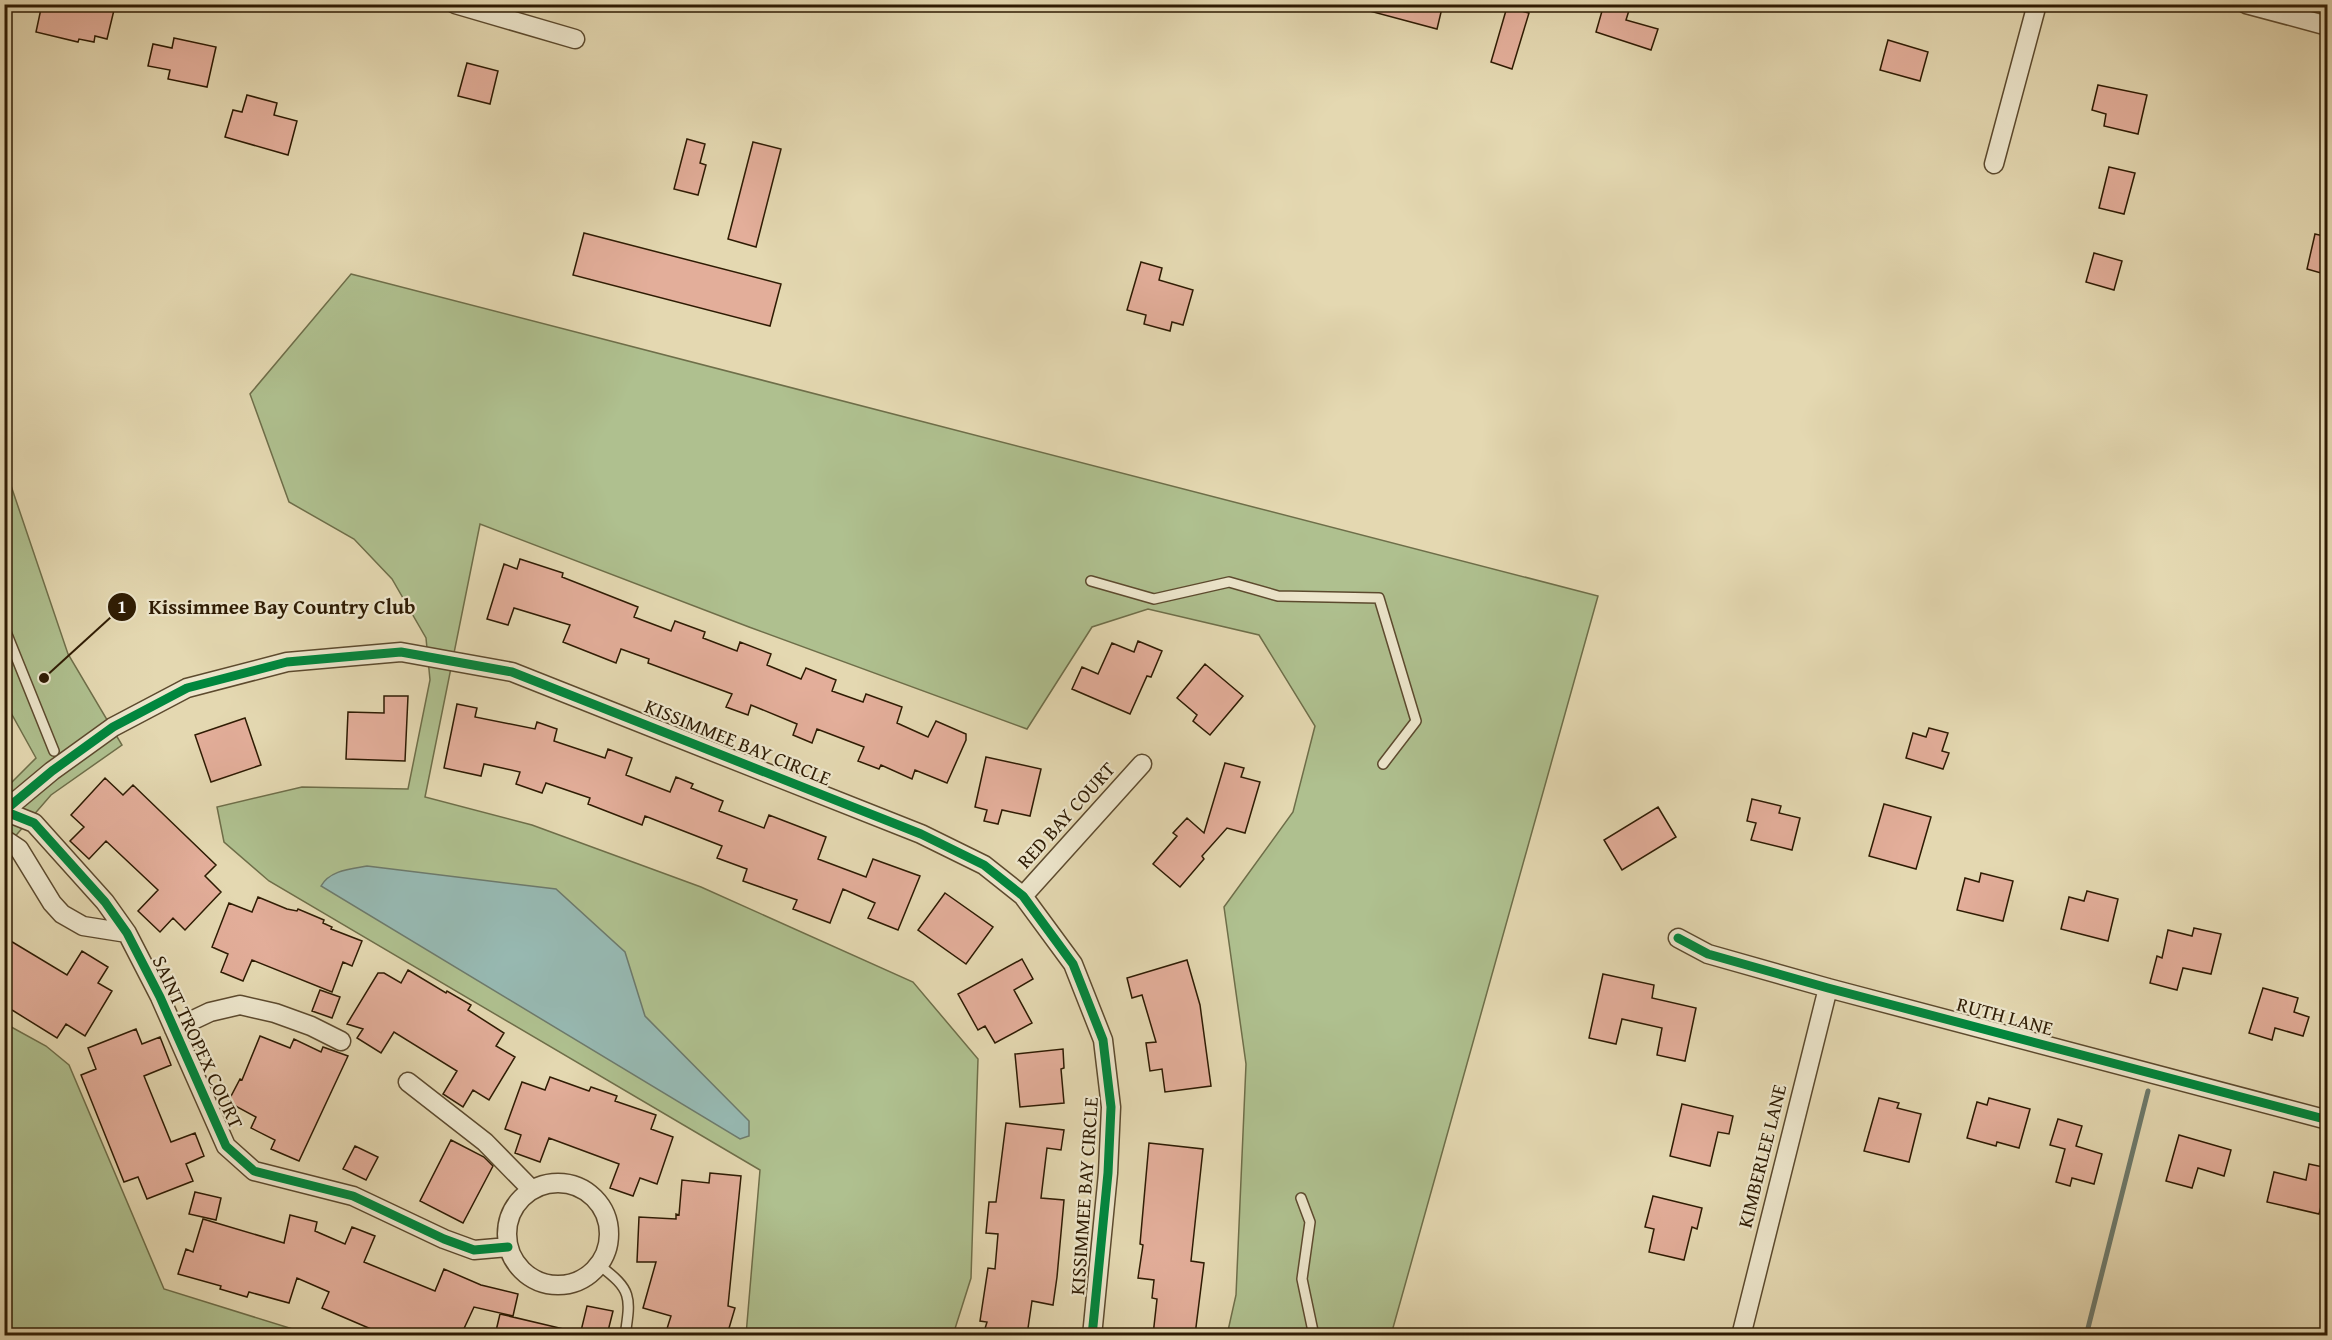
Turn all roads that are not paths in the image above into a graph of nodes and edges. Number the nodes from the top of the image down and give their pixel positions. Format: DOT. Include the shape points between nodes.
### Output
graph roads {
  1 [pos="455,4"];
  2 [pos="2037,4"];
  3 [pos="2246,4"];
  4 [pos="2328,26"];
  5 [pos="575,39"];
  6 [pos="1994,164"];
  7 [pos="1091,581"];
  8 [pos="4,627"];
  9 [pos="54,751"];
  10 [pos="1142,764"];
  11 [pos="1383,764"];
  12 [pos="4,811"];
  13 [pos="4,839"];
  14 [pos="1023,896"];
  15 [pos="127,933"];
  16 [pos="1678,938"];
  17 [pos="1828,988"];
  18 [pos="174,1029"];
  19 [pos="341,1041"];
  20 [pos="408,1082"];
  21 [pos="2328,1120"];
  22 [pos="532,1190"];
  23 [pos="1301,1198"];
  24 [pos="508,1247"];
  25 [pos="599,1265"];
  26 [pos="625,1335"];
  27 [pos="1092,1335"];
  28 [pos="1314,1335"];
  29 [pos="1741,1335"];
  1 -- 5 [label="street"];
  2 -- 6 [label="street"];
  3 -- 4 [label="street"];
  7 -- 11 [label="lane" via="1154,599 1229,582 1278,596 1378,598 1416,721"];
  8 -- 9 [label="lane"];
  10 -- 14 [label="street, RED BAY COURT"];
  12 -- 14 [label="street, KISSIMMEE BAY CIRCLE" via="113,727 187,688 287,662 401,652 523,676 921,834 984,866"];
  12 -- 15 [label="street, SAINT TROPEX COURT" via="34,823"];
  13 -- 15 [label="street" via="19,849 62,914 83,926"];
  14 -- 27 [label="street, KISSIMMEE BAY CIRCLE" via="1073,964 1104,1040 1111,1107"];
  15 -- 18 [label="street, SAINT TROPEX COURT"];
  16 -- 17 [label="street, RUTH LANE" via="1708,954"];
  17 -- 21 [label="street, RUTH LANE"];
  17 -- 29 [label="street, KIMBERLEE LANE"];
  18 -- 19 [label="street" via="210,1011 240,1005 275,1013"];
  18 -- 24 [label="street, SAINT TROPEX COURT" via="226,1146 254,1171 353,1196 474,1250"];
  20 -- 22 [label="street" via="485,1142"];
  22 -- 24 [label="street" via="510,1215"];
  22 -- 25 [label="street" via="548,1183 566,1183 583,1188 597,1199 610,1232 608,1250"];
  23 -- 28 [label="lane" via="1310,1222 1302,1279"];
  24 -- 25 [label="street" via="526,1275 540,1283 573,1284 588,1277"];
  25 -- 26 [label="lane" via="626,1292"];
}
